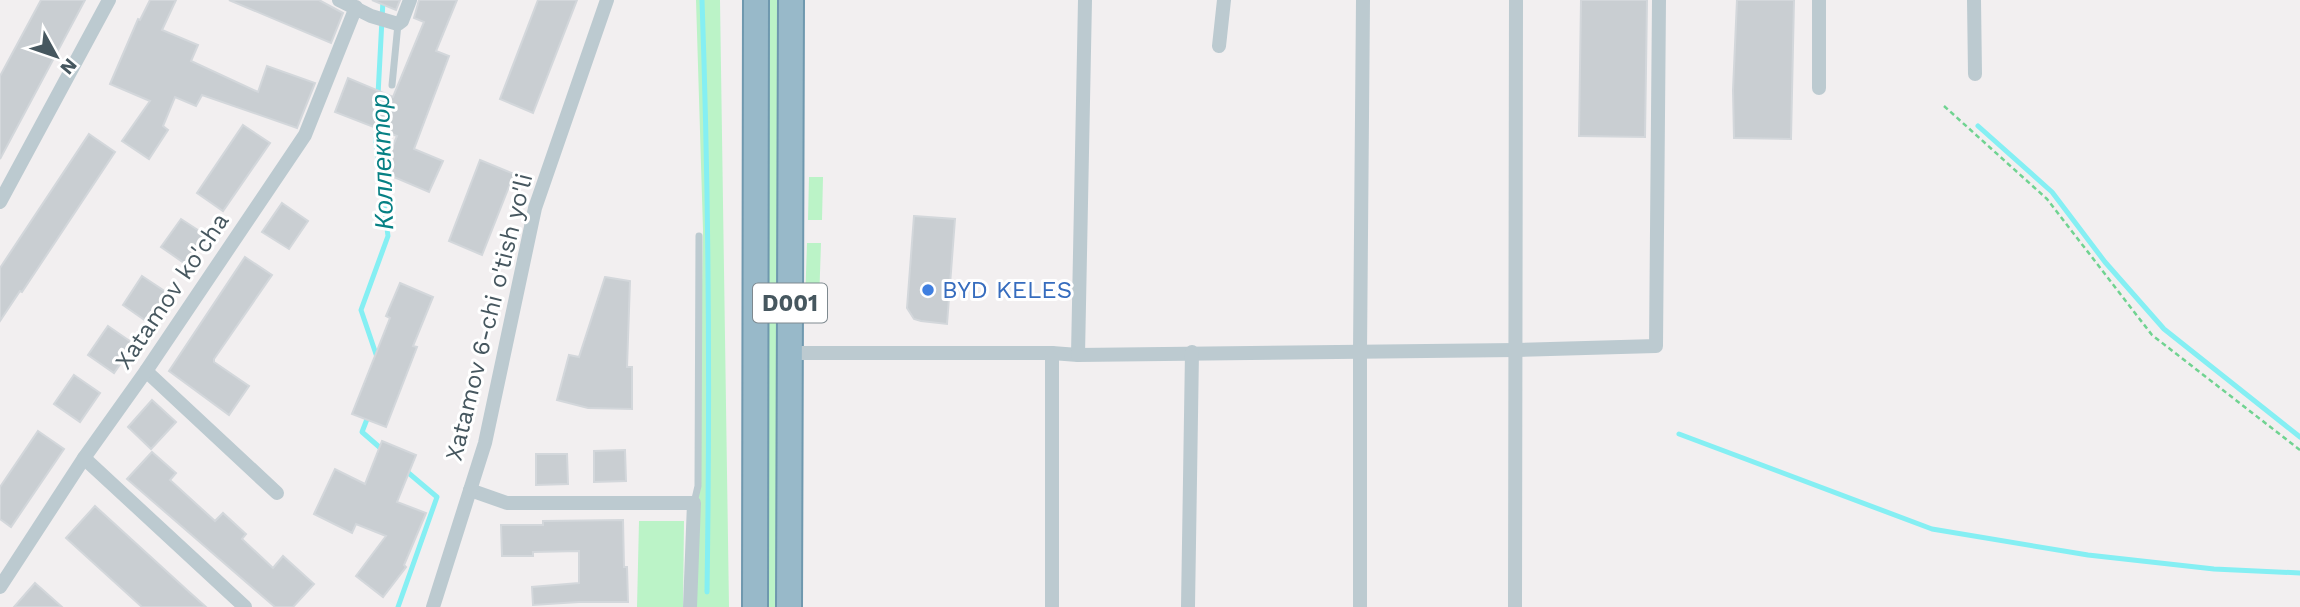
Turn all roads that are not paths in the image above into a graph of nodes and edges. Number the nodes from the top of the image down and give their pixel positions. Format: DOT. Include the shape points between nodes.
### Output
graph roads {
  1 [pos="109,0"];
  2 [pos="339,0"];
  3 [pos="410,0"];
  4 [pos="607,0"];
  5 [pos="757,0"];
  6 [pos="791,0"];
  7 [pos="1085,0"];
  8 [pos="1224,0"];
  9 [pos="1363,0"];
  10 [pos="1516,0"];
  11 [pos="1658,0"];
  12 [pos="1819,0"];
  13 [pos="1974,0"];
  14 [pos="356,8"];
  15 [pos="392,23"];
  16 [pos="1219,46"];
  17 [pos="1975,74"];
  18 [pos="392,85"];
  19 [pos="1819,88"];
  20 [pos="0,202"];
  21 [pos="699,236"];
  22 [pos="1517,350"];
  23 [pos="1192,352"];
  24 [pos="1360,352"];
  25 [pos="790,353"];
  26 [pos="1052,353"];
  27 [pos="1078,355"];
  28 [pos="146,371"];
  29 [pos="84,458"];
  30 [pos="470,490"];
  31 [pos="277,493"];
  32 [pos="694,503"];
  33 [pos="0,587"];
  34 [pos="245,607"];
  35 [pos="433,607"];
  36 [pos="690,607"];
  37 [pos="755,607"];
  38 [pos="789,607"];
  39 [pos="1052,607"];
  40 [pos="1188,607"];
  41 [pos="1360,607"];
  42 [pos="1515,607"];
  1 -- 20 [label="street"];
  2 -- 14 [label="street"];
  3 -- 15 [label="street" via="402,21"];
  4 -- 30 [label="street, Xatamov 6-chi o'tish yo'li" via="536,208 485,443"];
  5 -- 37 [label="highway, D001"];
  6 -- 25 [label="highway, D001"];
  7 -- 27 [label="street"];
  8 -- 16 [label="street"];
  9 -- 24 [label="street"];
  10 -- 22 [label="street"];
  11 -- 22 [label="street" via="1656,346"];
  12 -- 19 [label="street"];
  13 -- 17 [label="street"];
  14 -- 15 [label="street"];
  14 -- 28 [label="street, Xatamov ko'cha" via="305,135"];
  15 -- 18 [label="lane"];
  21 -- 32 [label="lane" via="698,486"];
  22 -- 24 [label="street"];
  22 -- 42 [label="street"];
  23 -- 24 [label="street"];
  23 -- 27 [label="street"];
  23 -- 40 [label="street"];
  24 -- 41 [label="street"];
  25 -- 26 [label="street"];
  25 -- 38 [label="highway, D001"];
  26 -- 27 [label="street"];
  26 -- 39 [label="street"];
  28 -- 29 [label="street, Xatamov ko'cha"];
  28 -- 31 [label="street"];
  29 -- 33 [label="street, Xatamov ko'cha"];
  29 -- 34 [label="street"];
  30 -- 32 [label="street" via="507,503"];
  30 -- 35 [label="street, Xatamov 6-chi o'tish yo'li"];
  32 -- 36 [label="street"];
}
